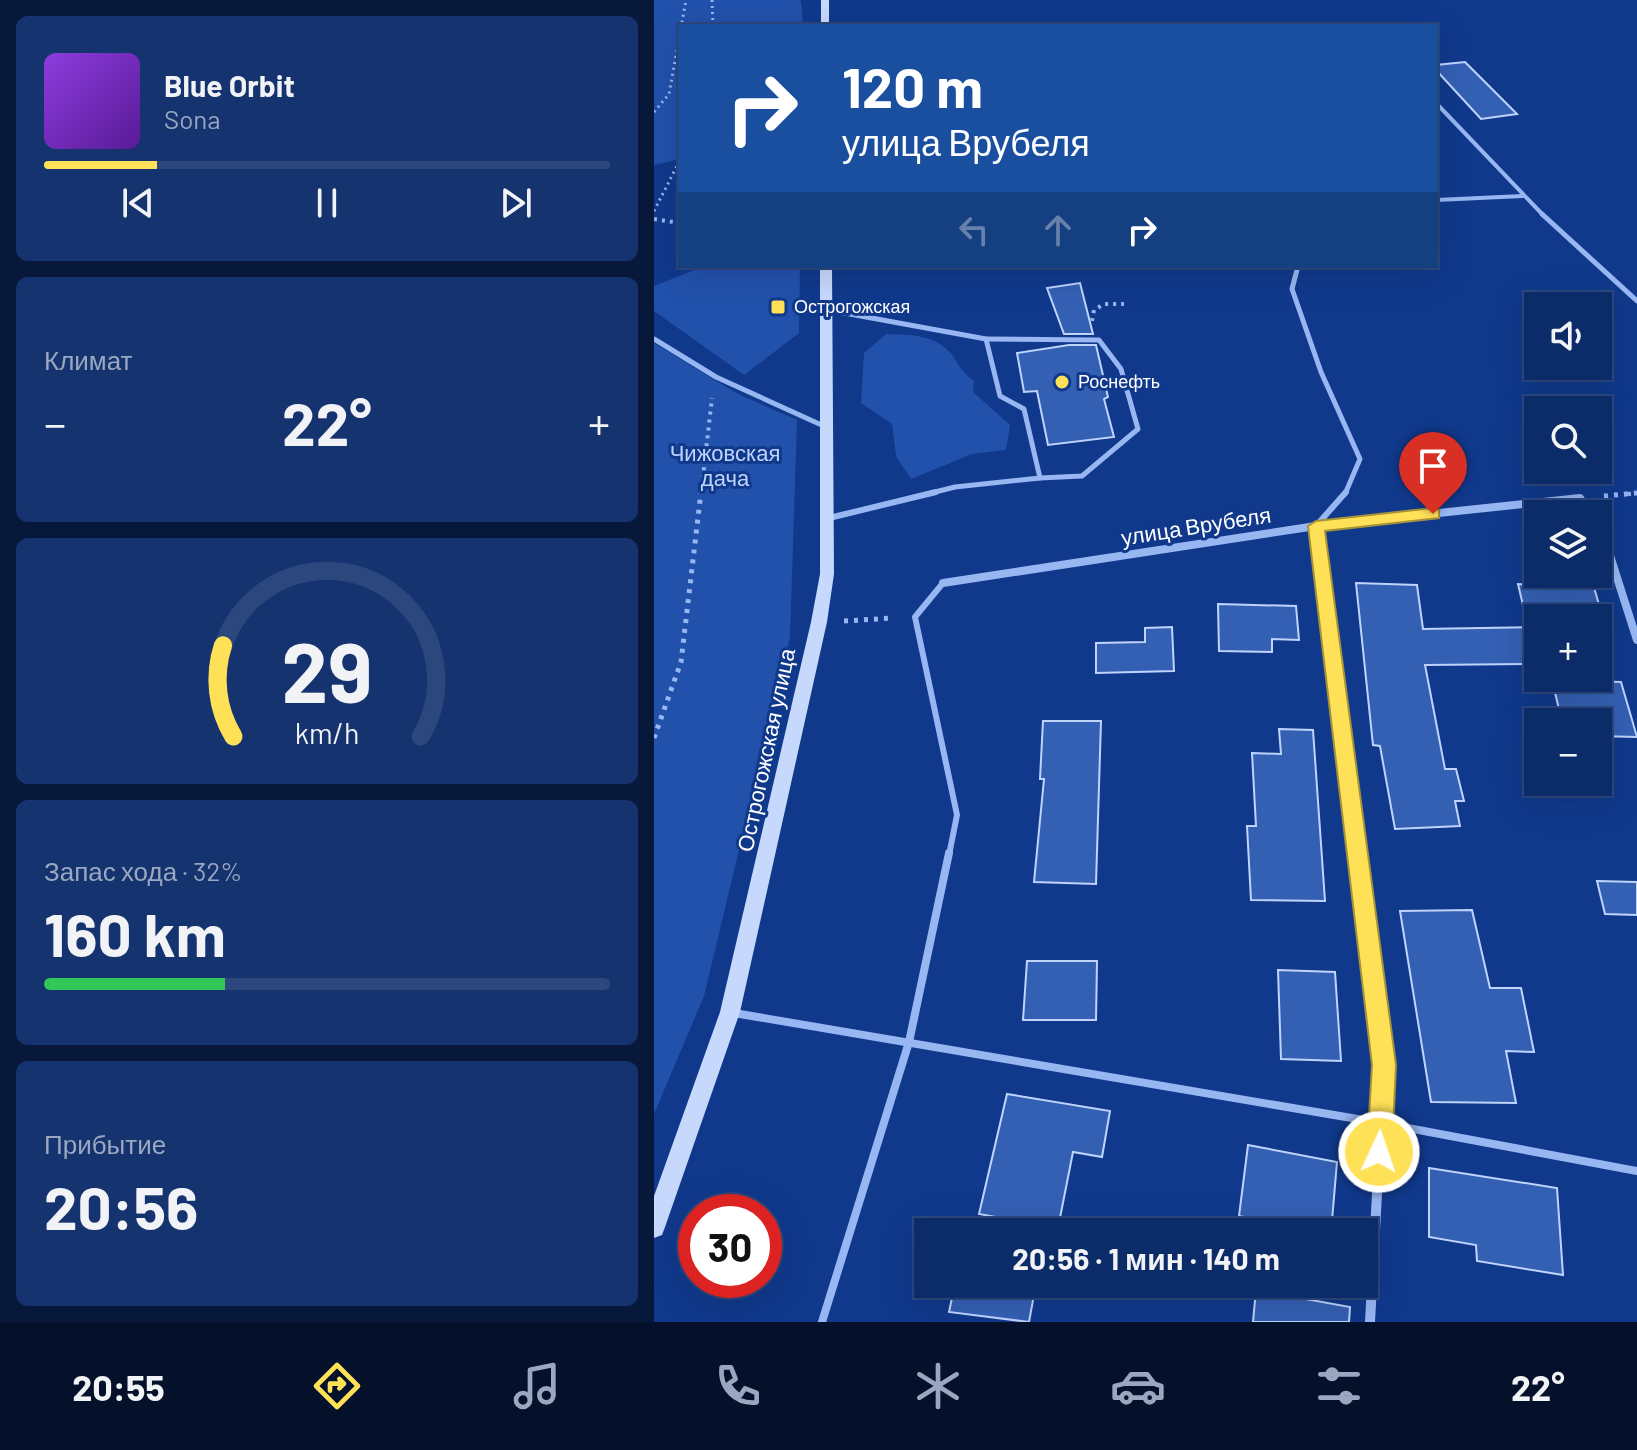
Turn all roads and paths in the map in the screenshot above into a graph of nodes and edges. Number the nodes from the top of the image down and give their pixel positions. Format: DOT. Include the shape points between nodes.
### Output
graph roads {
  1 [pos="686,0"];
  2 [pos="712,0"];
  3 [pos="825,0"];
  4 [pos="680,24"];
  5 [pos="713,24"];
  6 [pos="825,24"];
  7 [pos="678,34"];
  8 [pos="1438,105"];
  9 [pos="654,112"];
  10 [pos="678,164"];
  11 [pos="1523,196"];
  12 [pos="1438,200"];
  13 [pos="654,211"];
  14 [pos="654,219"];
  15 [pos="678,223"];
  16 [pos="826,268"];
  17 [pos="1297,268"];
  18 [pos="1637,301"];
  19 [pos="1124,304"];
  20 [pos="826,310"];
  21 [pos="654,339"];
  22 [pos="986,339"];
  23 [pos="1087,340"];
  24 [pos="716,377"];
  25 [pos="826,427"];
  26 [pos="1040,478"];
  27 [pos="1637,493"];
  28 [pos="1580,498"];
  29 [pos="826,519"];
  30 [pos="1316,526"];
  31 [pos="1612,562"];
  32 [pos="943,583"];
  33 [pos="915,617"];
  34 [pos="819,622"];
  35 [pos="1637,640"];
  36 [pos="654,738"];
  37 [pos="730,1012"];
  38 [pos="909,1042"];
  39 [pos="1381,1123"];
  40 [pos="1637,1171"];
  41 [pos="654,1227"];
  42 [pos="822,1322"];
  43 [pos="1370,1322"];
  1 -- 4 [label="path"];
  2 -- 5 [label="path"];
  3 -- 6 [label="street"];
  7 -- 9 [label="path" via="669,94"];
  8 -- 11 [label="lane"];
  10 -- 13 [label="path"];
  11 -- 12 [label="lane"];
  11 -- 18 [label="lane"];
  14 -- 15 [label="path"];
  16 -- 20 [label="street, Острогожская улица"];
  17 -- 30 [label="lane" via="1292,289 1360,459 1348,490"];
  19 -- 23 [label="path" via="1094,310"];
  20 -- 22 [label="lane"];
  20 -- 25 [label="street, Острогожская улица"];
  21 -- 24 [label="lane"];
  22 -- 23 [label="lane"];
  22 -- 26 [label="lane" via="1000,396 1024,409"];
  23 -- 26 [label="lane" via="1099,340 1121,369 1138,429 1082,476"];
  24 -- 25 [label="lane"];
  24 -- 36 [label="path" via="681,662"];
  25 -- 29 [label="street, Острогожская улица"];
  26 -- 29 [label="lane" via="955,487"];
  27 -- 28 [label="path"];
  28 -- 30 [label="street, улица Врубеля"];
  29 -- 34 [label="street, Острогожская улица" via="827,574"];
  30 -- 32 [label="street, улица Врубеля"];
  30 -- 39 [label="street" via="1384,1065"];
  31 -- 35 [label="street"];
  32 -- 33 [label="lane"];
  33 -- 34 [label="path"];
  33 -- 38 [label="lane" via="957,815"];
  34 -- 37 [label="street, Острогожская улица"];
  37 -- 38 [label="lane"];
  37 -- 41 [label="street, Острогожская улица"];
  38 -- 39 [label="lane"];
  38 -- 42 [label="lane"];
  39 -- 40 [label="lane"];
  39 -- 43 [label="street"];
}
